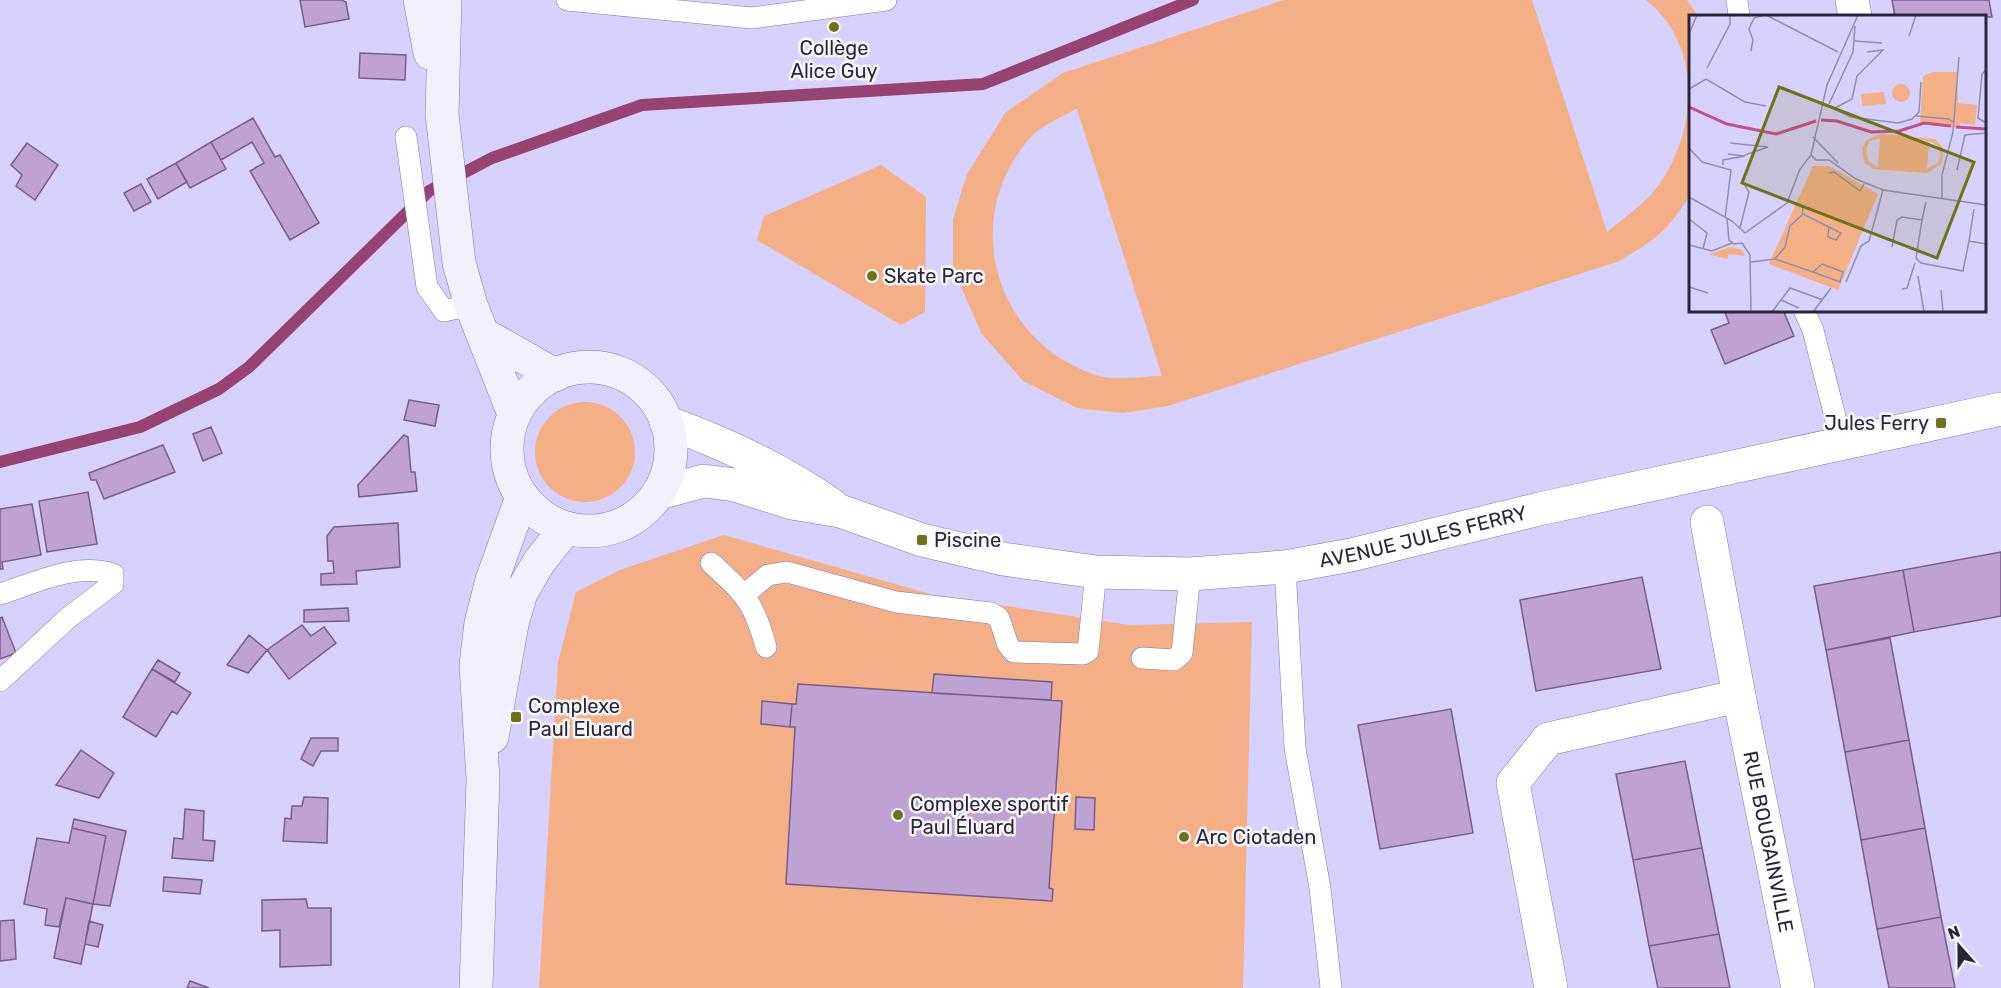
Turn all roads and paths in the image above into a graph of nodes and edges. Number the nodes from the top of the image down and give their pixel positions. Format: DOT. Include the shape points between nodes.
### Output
graph roads {
  1 [pos="420,0"];
  2 [pos="445,0"];
  3 [pos="572,0"];
  4 [pos="886,0"];
  5 [pos="1737,0"];
  6 [pos="1852,0"];
  7 [pos="1739,15"];
  8 [pos="1855,15"];
  9 [pos="443,128"];
  10 [pos="406,136"];
  11 [pos="1805,312"];
  12 [pos="477,319"];
  13 [pos="555,375"];
  14 [pos="2001,409"];
  15 [pos="514,414"];
  16 [pos="666,422"];
  17 [pos="1842,444"];
  18 [pos="658,494"];
  19 [pos="522,497"];
  20 [pos="840,511"];
  21 [pos="1707,522"];
  22 [pos="566,528"];
  23 [pos="711,563"];
  24 [pos="1285,567"];
  25 [pos="1096,572"];
  26 [pos="1190,574"];
  27 [pos="0,594"];
  28 [pos="745,594"];
  29 [pos="766,647"];
  30 [pos="1142,658"];
  31 [pos="0,681"];
  32 [pos="1739,696"];
  33 [pos="483,780"];
  34 [pos="476,988"];
  35 [pos="1331,988"];
  36 [pos="1551,988"];
  37 [pos="1798,988"];
  1 -- 9 [label="street"];
  2 -- 9 [label="street"];
  3 -- 4 [label="lane" via="752,18"];
  5 -- 7 [label="lane"];
  6 -- 8 [label="street"];
  9 -- 12 [label="street" via="459,264"];
  10 -- 12 [label="lane" via="427,287 444,311"];
  11 -- 17 [label="lane" via="1814,330"];
  12 -- 13 [label="street"];
  12 -- 15 [label="street"];
  13 -- 15 [label="street" via="531,391"];
  13 -- 16 [label="street" via="577,368 621,374 640,385 656,402"];
  14 -- 17 [label="street, AVENUE JULES FERRY"];
  15 -- 19 [label="street" via="507,435 507,457"];
  16 -- 18 [label="street" via="671,440 670,459"];
  16 -- 20 [label="street, AVENUE JULES FERRY" via="795,479"];
  17 -- 24 [label="street, AVENUE JULES FERRY"];
  18 -- 20 [label="street, AVENUE JULES FERRY" via="704,481"];
  18 -- 22 [label="street" via="626,523 586,531"];
  19 -- 22 [label="street" via="534,511"];
  19 -- 33 [label="street" via="481,623 476,664"];
  20 -- 25 [label="street, AVENUE JULES FERRY" via="922,540 1004,559"];
  21 -- 32 [label="street, RUE BOUGAINVILLE"];
  22 -- 33 [label="street" via="538,562 521,593"];
  23 -- 28 [label="lane"];
  24 -- 26 [label="street, AVENUE JULES FERRY"];
  24 -- 35 [label="lane" via="1295,747 1320,888"];
  25 -- 26 [label="street, AVENUE JULES FERRY"];
  25 -- 28 [label="lane" via="1088,651 1083,654 1014,652 999,618 992,613 896,602 787,572 768,575"];
  26 -- 30 [label="lane" via="1182,653 1174,660"];
  27 -- 31 [label="lane" via="70,572 97,569 113,574 112,584 68,618"];
  28 -- 29 [label="lane" via="759,620"];
  32 -- 36 [label="street" via="1548,739 1513,783"];
  32 -- 37 [label="street, RUE BOUGAINVILLE"];
  33 -- 34 [label="street"];
}
